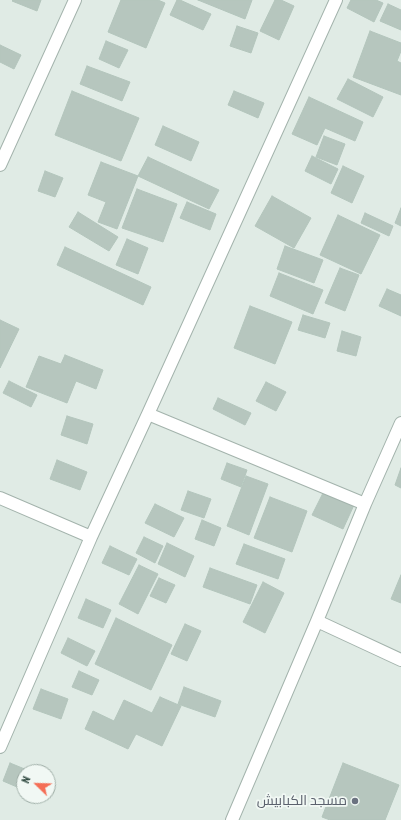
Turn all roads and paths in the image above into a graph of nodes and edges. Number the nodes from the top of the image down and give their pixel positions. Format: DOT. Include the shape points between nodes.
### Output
graph roads {
  1 [pos="74,0"];
  2 [pos="336,0"];
  3 [pos="0,165"];
  4 [pos="148,414"];
  5 [pos="401,423"];
  6 [pos="0,498"];
  7 [pos="365,504"];
  8 [pos="91,537"];
  9 [pos="317,621"];
  10 [pos="401,660"];
  11 [pos="0,747"];
  12 [pos="232,820"];
  1 -- 3 [label="street"];
  2 -- 4 [label="street"];
  4 -- 7 [label="street"];
  4 -- 8 [label="street"];
  5 -- 7 [label="street"];
  6 -- 8 [label="street"];
  7 -- 9 [label="street"];
  8 -- 11 [label="street"];
  9 -- 10 [label="street"];
  9 -- 12 [label="street"];
}
